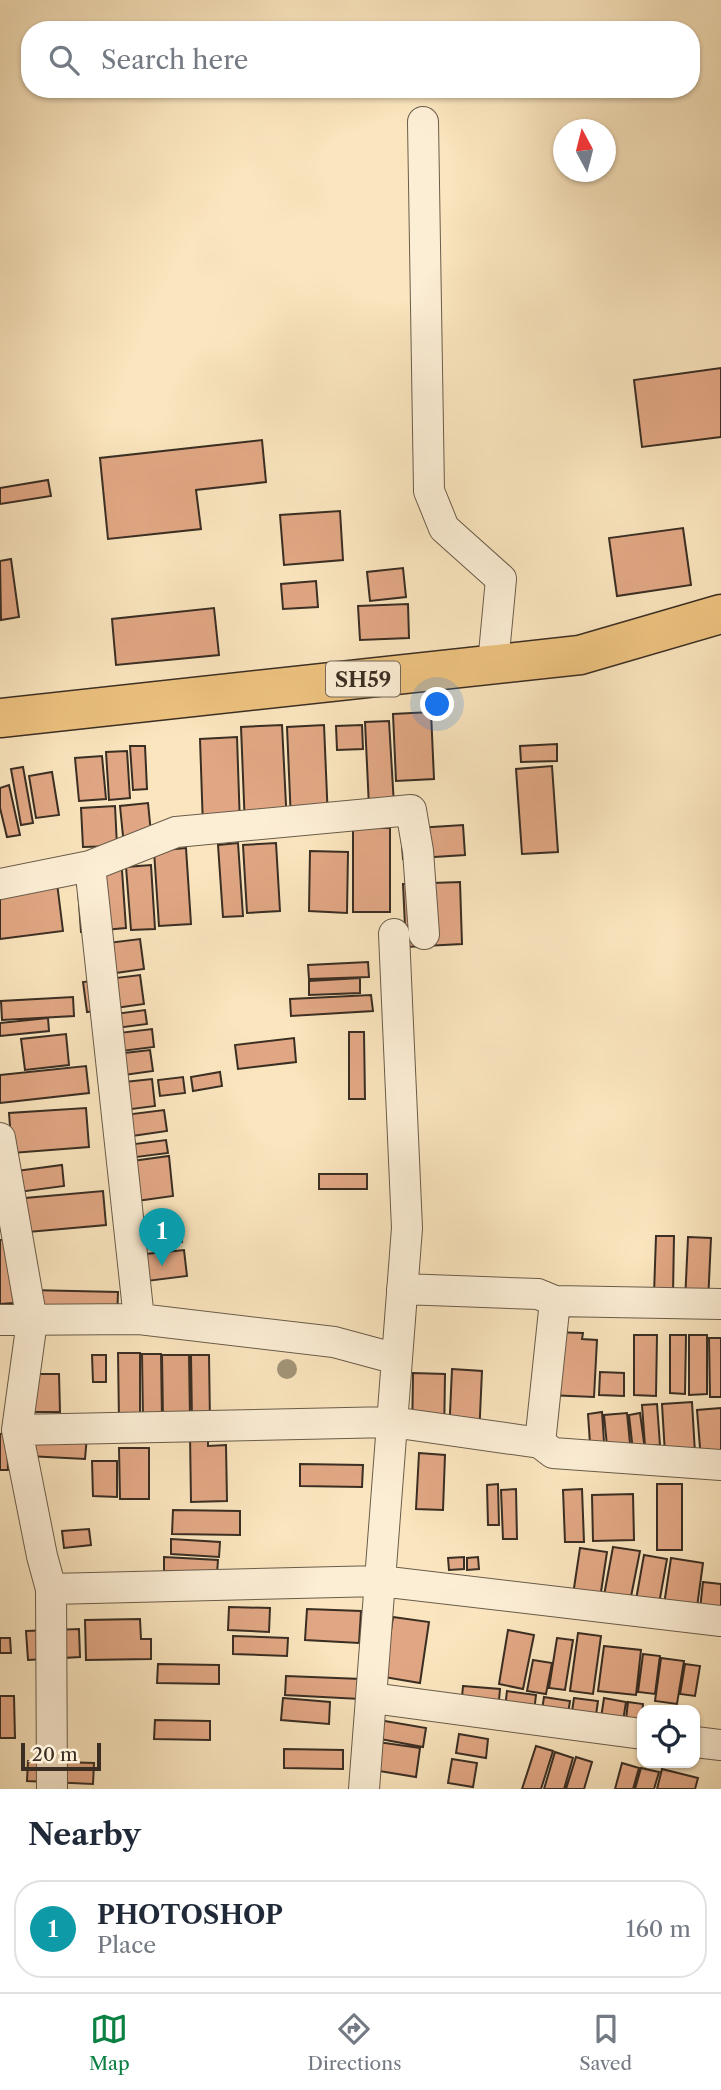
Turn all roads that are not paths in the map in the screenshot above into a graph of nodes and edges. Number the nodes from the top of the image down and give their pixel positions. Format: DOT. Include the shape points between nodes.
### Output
graph roads {
  1 [pos="422,122"];
  2 [pos="721,614"];
  3 [pos="494,664"];
  4 [pos="0,718"];
  5 [pos="90,866"];
  6 [pos="0,884"];
  7 [pos="394,934"];
  8 [pos="424,934"];
  9 [pos="0,1138"];
  10 [pos="402,1289"];
  11 [pos="555,1301"];
  12 [pos="721,1304"];
  13 [pos="0,1320"];
  14 [pos="139,1320"];
  15 [pos="32,1321"];
  16 [pos="397,1359"];
  17 [pos="392,1422"];
  18 [pos="17,1430"];
  19 [pos="540,1443"];
  20 [pos="721,1465"];
  21 [pos="380,1581"];
  22 [pos="51,1589"];
  23 [pos="721,1621"];
  24 [pos="372,1698"];
  25 [pos="637,1733"];
  26 [pos="700,1743"];
  27 [pos="721,1745"];
  28 [pos="52,1789"];
  29 [pos="365,1789"];
  1 -- 3 [label="street" via="429,491 444,528 501,579"];
  2 -- 3 [label="main road, SH59" via="580,655"];
  3 -- 4 [label="main road, SH59"];
  5 -- 6 [label="street"];
  5 -- 8 [label="street" via="176,832 411,810"];
  5 -- 14 [label="street"];
  7 -- 10 [label="street" via="407,1227"];
  9 -- 15 [label="street"];
  10 -- 11 [label="street" via="538,1294"];
  10 -- 16 [label="street"];
  11 -- 12 [label="street"];
  11 -- 19 [label="street"];
  13 -- 15 [label="street"];
  14 -- 15 [label="street"];
  14 -- 16 [label="street" via="334,1342"];
  15 -- 18 [label="street"];
  16 -- 17 [label="street"];
  17 -- 18 [label="street"];
  17 -- 19 [label="street"];
  17 -- 21 [label="street"];
  18 -- 22 [label="street"];
  19 -- 20 [label="street" via="553,1453"];
  21 -- 22 [label="street"];
  21 -- 23 [label="street"];
  21 -- 24 [label="street"];
  22 -- 28 [label="street"];
  24 -- 25 [label="street"];
  24 -- 29 [label="street"];
  26 -- 27 [label="street"];
}
